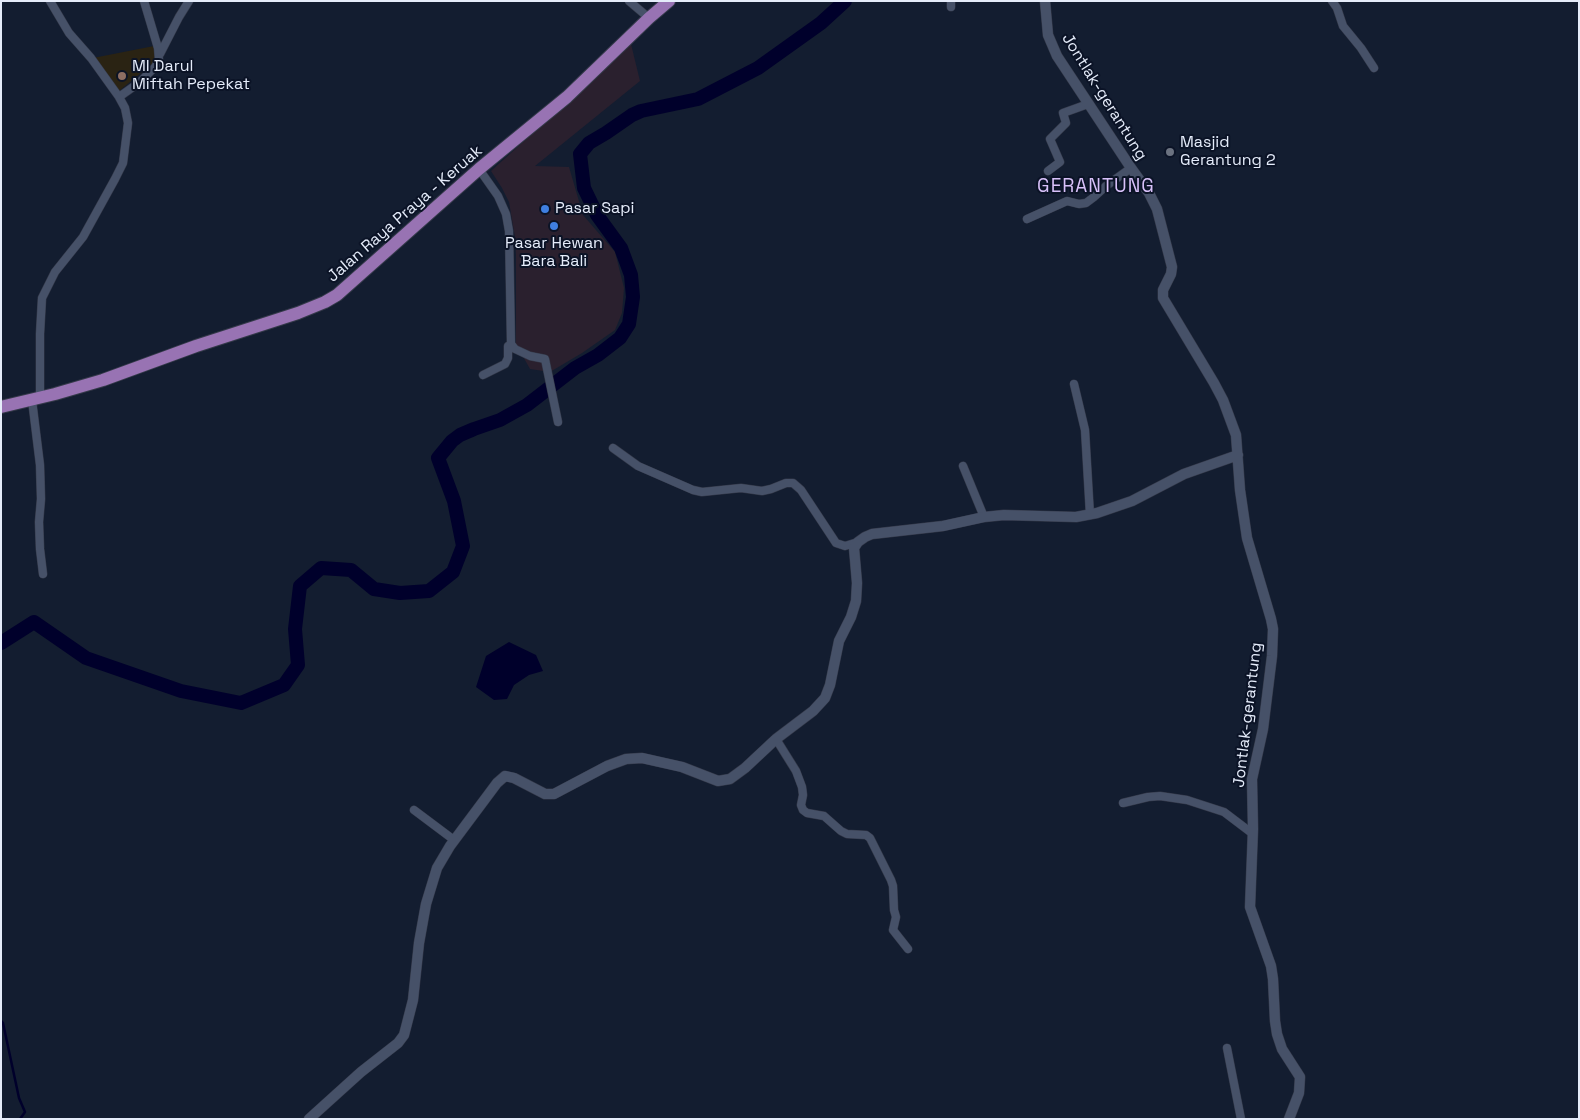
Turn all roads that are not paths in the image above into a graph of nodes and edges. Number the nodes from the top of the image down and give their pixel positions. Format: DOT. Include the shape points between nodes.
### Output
graph roads {
  1 [pos="50,1"];
  2 [pos="144,1"];
  3 [pos="190,1"];
  4 [pos="629,1"];
  5 [pos="670,1"];
  6 [pos="1045,1"];
  7 [pos="1332,1"];
  8 [pos="649,18"];
  9 [pos="160,54"];
  10 [pos="1374,68"];
  11 [pos="119,97"];
  12 [pos="1088,104"];
  13 [pos="1131,168"];
  14 [pos="479,170"];
  15 [pos="1048,171"];
  16 [pos="1027,219"];
  17 [pos="511,344"];
  18 [pos="483,375"];
  19 [pos="1074,384"];
  20 [pos="36,399"];
  21 [pos="1,407"];
  22 [pos="558,422"];
  23 [pos="614,448"];
  24 [pos="1238,455"];
  25 [pos="963,466"];
  26 [pos="1090,514"];
  27 [pos="984,517"];
  28 [pos="858,542"];
  29 [pos="43,574"];
  30 [pos="776,739"];
  31 [pos="1123,803"];
  32 [pos="414,810"];
  33 [pos="1253,834"];
  34 [pos="454,840"];
  35 [pos="908,949"];
  36 [pos="1227,1048"];
  37 [pos="309,1119"];
  38 [pos="1241,1119"];
  39 [pos="1289,1119"];
  1 -- 11 [label="street" via="69,33"];
  2 -- 9 [label="street"];
  3 -- 9 [label="street"];
  4 -- 8 [label="street"];
  5 -- 8 [label="main road, Jalan Raya Praya - Keruak"];
  6 -- 12 [label="street, Jontlak-gerantung" via="1050,41"];
  7 -- 10 [label="street" via="1343,26"];
  8 -- 14 [label="main road, Jalan Raya Praya - Keruak" via="567,97"];
  9 -- 11 [label="street" via="155,67"];
  11 -- 20 [label="street" via="128,124 123,163 83,237 54,272 42,298"];
  12 -- 13 [label="street, Jontlak-gerantung"];
  12 -- 15 [label="street" via="1063,114 1066,124 1050,139 1060,162"];
  13 -- 16 [label="street" via="1086,203 1067,201"];
  13 -- 24 [label="street, Jontlak-gerantung" via="1152,198 1166,240 1172,267 1162,298 1223,400 1236,435"];
  14 -- 17 [label="street" via="502,204 509,230"];
  14 -- 20 [label="main road, Jalan Raya Praya - Keruak" via="348,286 325,302 103,380"];
  17 -- 18 [label="street" via="505,364"];
  17 -- 22 [label="street" via="515,349 545,359"];
  19 -- 26 [label="street" via="1085,430"];
  20 -- 21 [label="main road, Jalan Raya Praya - Keruak"];
  20 -- 29 [label="street"];
  23 -- 28 [label="street" via="638,466 702,492 741,488 762,491 793,483 836,543 845,546"];
  24 -- 26 [label="street" via="1184,474 1132,501"];
  24 -- 33 [label="street, Jontlak-gerantung" via="1247,538 1273,630 1264,729 1252,779"];
  25 -- 27 [label="street"];
  26 -- 27 [label="street" via="1076,517"];
  27 -- 28 [label="street" via="943,526 872,534"];
  28 -- 30 [label="street" via="854,550 856,601 852,617 839,641 828,694"];
  30 -- 34 [label="street" via="737,775 723,781 674,764 642,758 626,759 607,766 549,794 507,775"];
  30 -- 35 [label="street" via="796,771 804,793 803,810 824,816 847,834 870,838 892,880 896,919 893,930"];
  31 -- 33 [label="street" via="1154,796 1187,800 1224,812"];
  32 -- 34 [label="street"];
  33 -- 39 [label="street, Jontlak-gerantung" via="1250,907 1271,966 1277,1034 1300,1077 1300,1093"];
  34 -- 37 [label="street" via="437,868 426,904 413,1000 404,1035"];
  36 -- 38 [label="street"];
}
